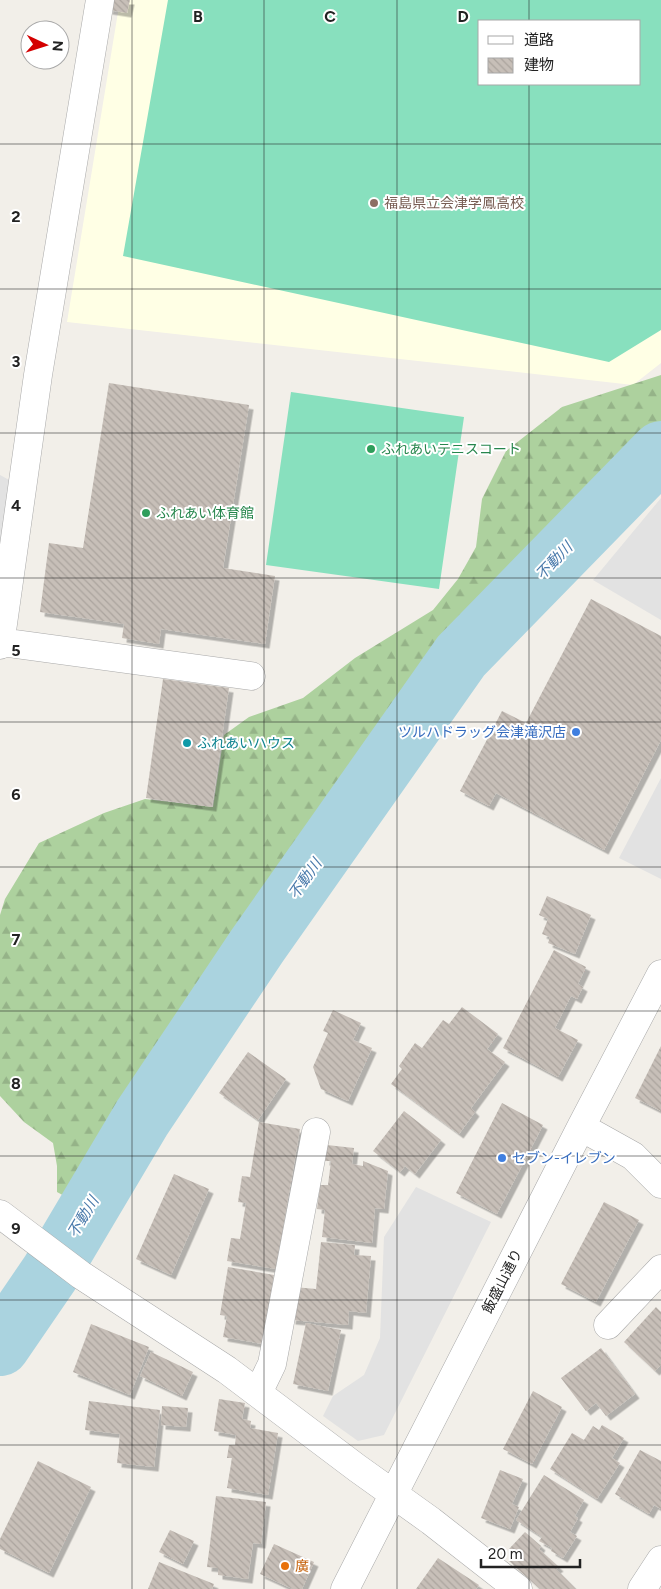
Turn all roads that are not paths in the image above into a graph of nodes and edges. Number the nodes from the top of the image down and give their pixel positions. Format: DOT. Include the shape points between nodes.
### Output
graph roads {
  1 [pos="100,0"];
  2 [pos="0,643"];
  3 [pos="251,676"];
  4 [pos="661,974"];
  5 [pos="581,1127"];
  6 [pos="316,1132"];
  7 [pos="661,1184"];
  8 [pos="0,1214"];
  9 [pos="661,1269"];
  10 [pos="608,1325"];
  11 [pos="258,1393"];
  12 [pos="394,1495"];
  13 [pos="661,1560"];
  14 [pos="345,1589"];
  15 [pos="518,1589"];
  16 [pos="642,1589"];
  1 -- 2 [label="street" via="38,375"];
  2 -- 3 [label="street"];
  4 -- 5 [label="street, 飯盛山通り"];
  5 -- 7 [label="street" via="633,1156"];
  5 -- 12 [label="street, 飯盛山通り"];
  6 -- 11 [label="street" via="272,1364"];
  8 -- 11 [label="street" via="81,1275"];
  9 -- 10 [label="street"];
  11 -- 12 [label="street"];
  12 -- 14 [label="street, 飯盛山通り"];
  12 -- 15 [label="street"];
  13 -- 16 [label="street"];
}
